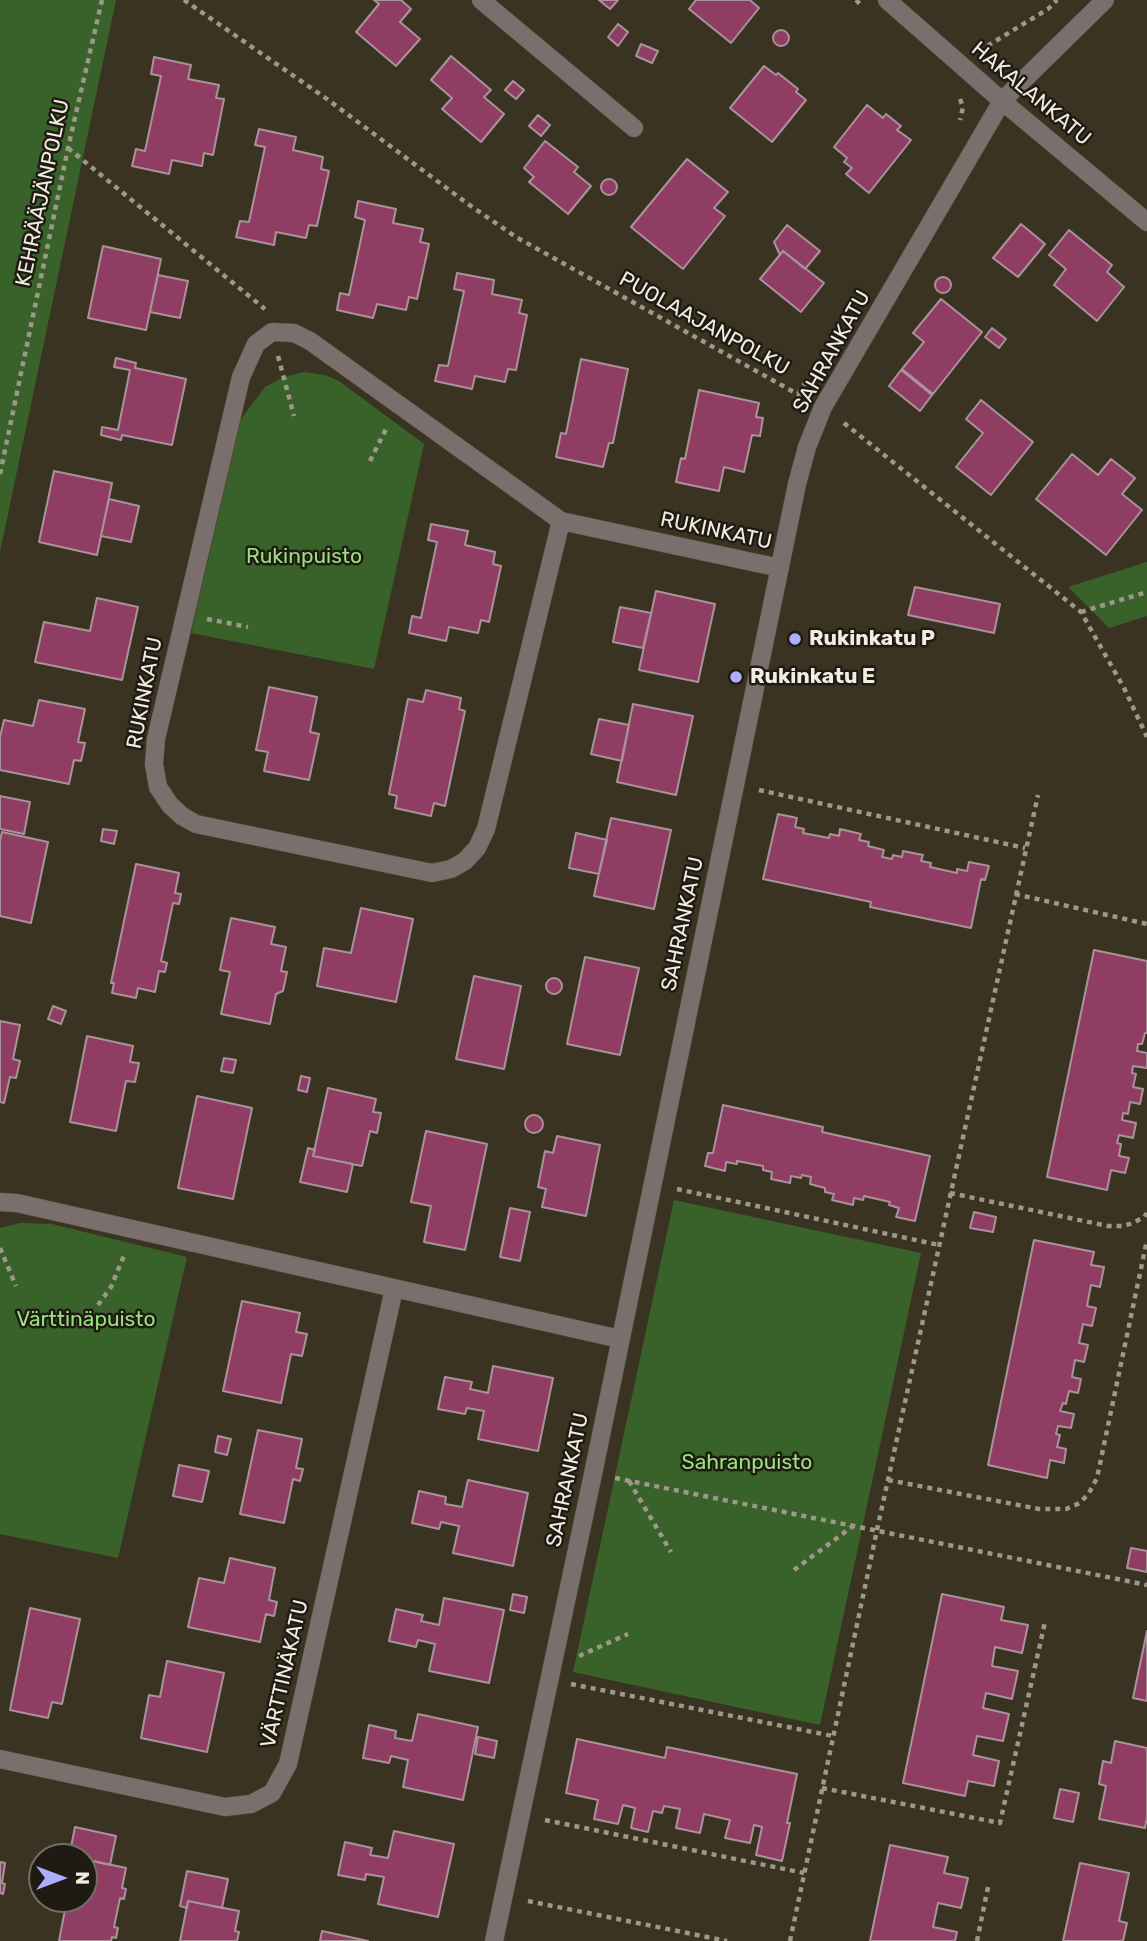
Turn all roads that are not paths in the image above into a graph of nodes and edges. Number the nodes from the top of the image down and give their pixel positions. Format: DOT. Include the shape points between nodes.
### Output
graph roads {
  1 [pos="481,0"];
  2 [pos="887,0"];
  3 [pos="1105,0"];
  4 [pos="503,7"];
  5 [pos="1002,101"];
  6 [pos="634,128"];
  7 [pos="1147,222"];
  8 [pos="561,521"];
  9 [pos="780,568"];
  10 [pos="0,1202"];
  11 [pos="394,1289"];
  12 [pos="621,1339"];
  13 [pos="0,1759"];
  14 [pos="494,1941"];
  1 -- 4 [label="street"];
  2 -- 5 [label="street, HAKALANKATU"];
  3 -- 5 [label="street, SAHRANKATU"];
  4 -- 6 [label="street"];
  5 -- 7 [label="street, HAKALANKATU"];
  5 -- 9 [label="street, SAHRANKATU" via="823,407 807,447"];
  8 -- 8 [label="street, RUKINKATU" via="486,829 466,861 432,873 197,824 170,805 158,787 156,739 241,377 256,344 272,332 295,333 310,341"];
  8 -- 9 [label="street, RUKINKATU"];
  9 -- 12 [label="street, SAHRANKATU"];
  10 -- 11 [label="street"];
  11 -- 12 [label="street"];
  11 -- 13 [label="street, VÄRTTINÄKATU" via="288,1764 272,1793 251,1804 225,1807"];
  12 -- 14 [label="street, SAHRANKATU"];
}
